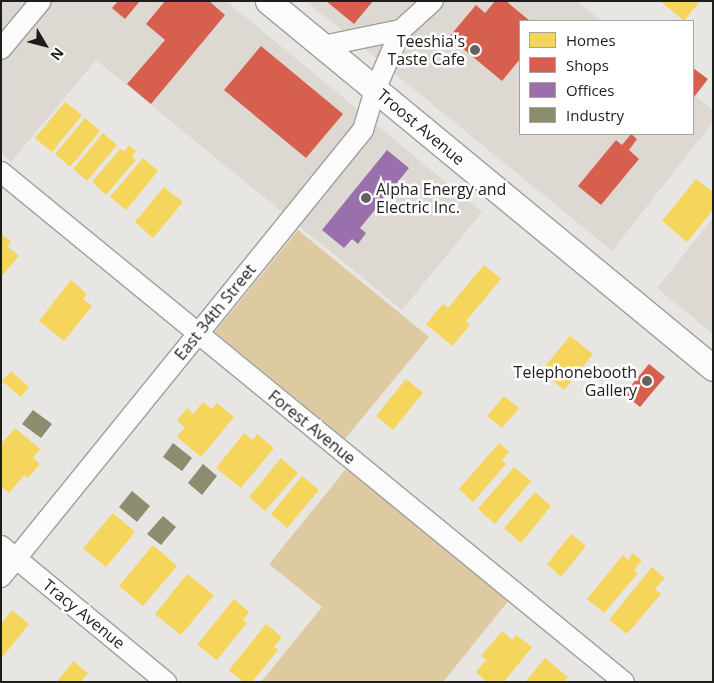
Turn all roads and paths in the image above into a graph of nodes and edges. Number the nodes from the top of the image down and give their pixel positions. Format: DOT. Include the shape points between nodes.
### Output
graph roads {
  1 [pos="41,1"];
  2 [pos="268,1"];
  3 [pos="433,1"];
  4 [pos="401,30"];
  5 [pos="323,46"];
  6 [pos="1,49"];
  7 [pos="375,90"];
  8 [pos="1,172"];
  9 [pos="198,333"];
  10 [pos="713,368"];
  11 [pos="9,552"];
  12 [pos="1,577"];
  13 [pos="166,682"];
  14 [pos="624,682"];
  1 -- 6 [label="street"];
  2 -- 5 [label="main road, Troost Avenue"];
  3 -- 4 [label="street, East 34th Street"];
  4 -- 5 [label="street"];
  4 -- 7 [label="street, East 34th Street"];
  5 -- 7 [label="main road, Troost Avenue"];
  7 -- 9 [label="street, East 34th Street" via="364,130"];
  7 -- 10 [label="main road, Troost Avenue"];
  8 -- 9 [label="street, Forest Avenue"];
  9 -- 11 [label="street, East 34th Street"];
  9 -- 14 [label="street, Forest Avenue"];
  11 -- 12 [label="street, East 34th Street"];
  11 -- 13 [label="street, Tracy Avenue"];
}
